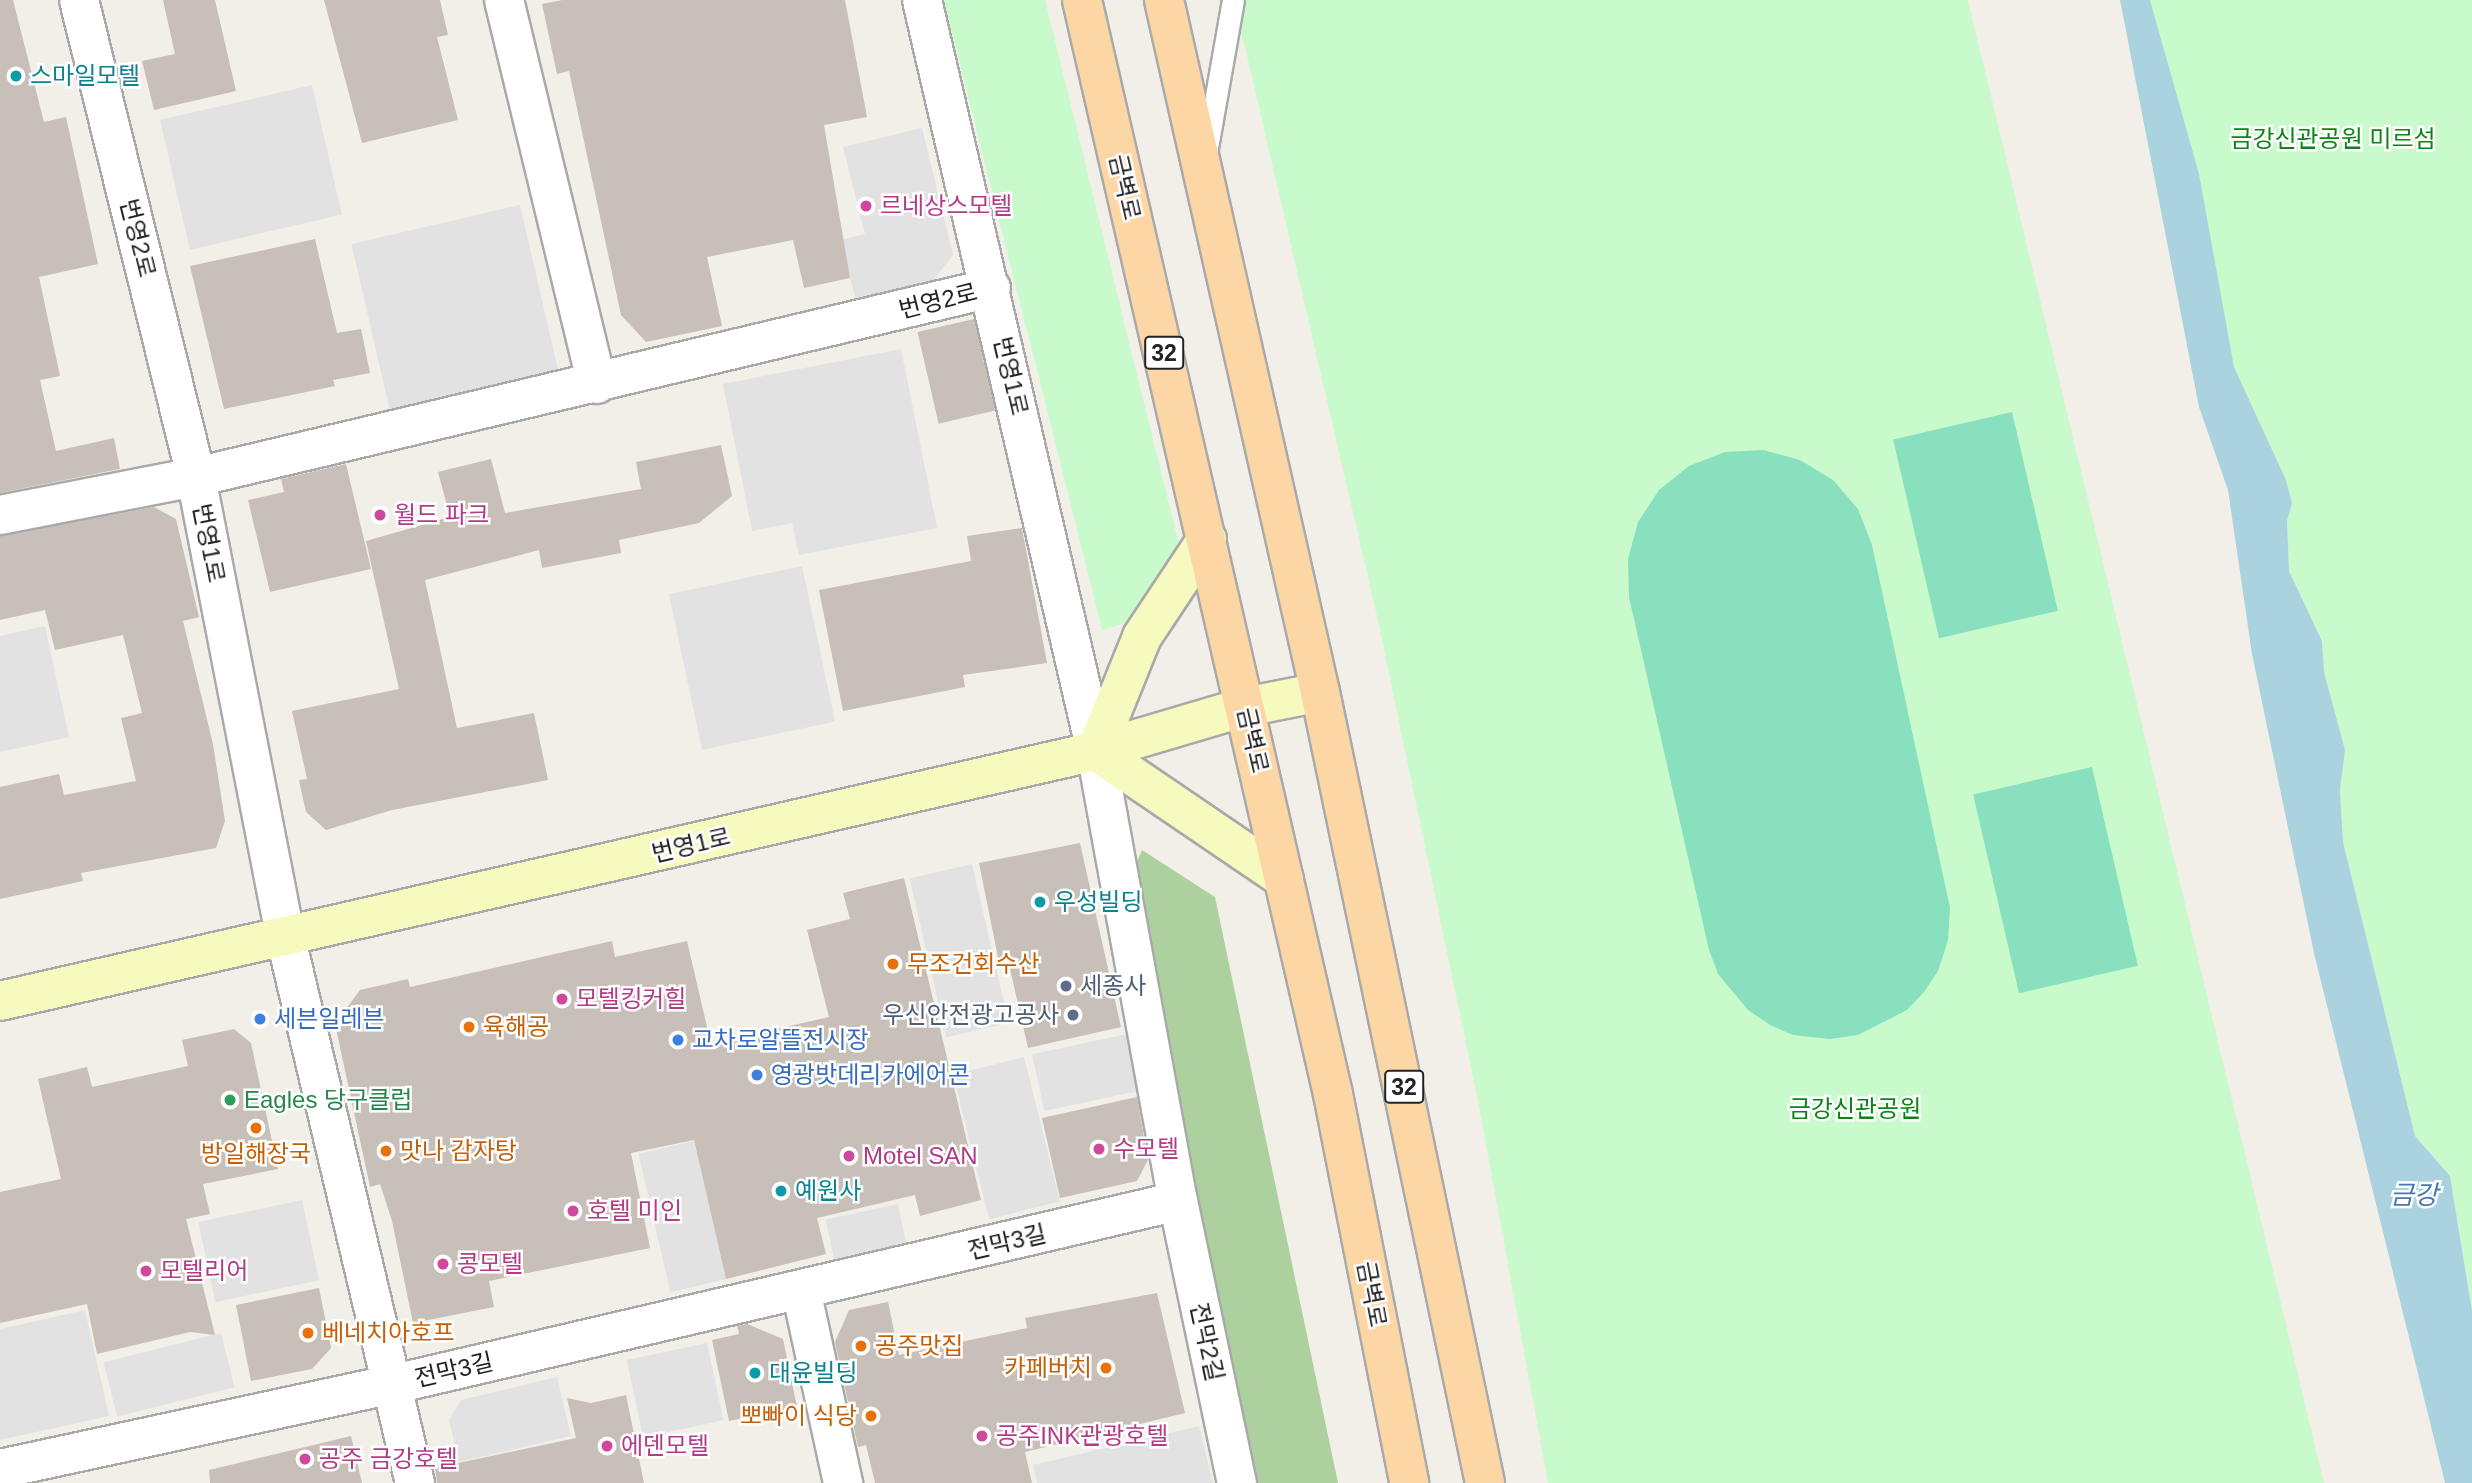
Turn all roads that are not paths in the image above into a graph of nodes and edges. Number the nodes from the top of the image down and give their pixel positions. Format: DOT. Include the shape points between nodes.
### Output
graph roads {
  1 [pos="79,0"];
  2 [pos="504,0"];
  3 [pos="922,0"];
  4 [pos="1082,0"];
  5 [pos="1164,0"];
  6 [pos="1233,0"];
  7 [pos="1203,165"];
  8 [pos="991,288"];
  9 [pos="597,384"];
  10 [pos="196,477"];
  11 [pos="0,515"];
  12 [pos="1207,539"];
  13 [pos="1320,692"];
  14 [pos="1245,707"];
  15 [pos="1096,751"];
  16 [pos="1284,878"];
  17 [pos="286,939"];
  18 [pos="0,1001"];
  19 [pos="1178,1202"];
  20 [pos="801,1290"];
  21 [pos="390,1385"];
  22 [pos="0,1469"];
  23 [pos="415,1483"];
  24 [pos="843,1483"];
  25 [pos="1237,1483"];
  26 [pos="1409,1483"];
  27 [pos="1485,1483"];
  1 -- 10 [label="street, 번영2로"];
  2 -- 9 [label="street"];
  3 -- 8 [label="street, 번영2로"];
  4 -- 12 [label="main road, 금벽로 / 32"];
  5 -- 7 [label="main road, 32"];
  6 -- 7 [label="lane"];
  7 -- 13 [label="main road, 32"];
  8 -- 9 [label="street, 번영2로"];
  8 -- 15 [label="street, 번영1로"];
  9 -- 10 [label="street, 번영2로"];
  10 -- 11 [label="street, 번영2로"];
  10 -- 17 [label="street, 번영1로"];
  12 -- 14 [label="main road, 금벽로 / 32"];
  12 -- 15 [label="main road" via="1142,638"];
  13 -- 14 [label="main road, 번영1로"];
  13 -- 27 [label="main road, 32"];
  14 -- 15 [label="main road, 번영1로"];
  14 -- 16 [label="main road, 금벽로 / 32"];
  15 -- 16 [label="main road"];
  15 -- 17 [label="main road, 번영1로"];
  15 -- 19 [label="street"];
  16 -- 26 [label="main road, 금벽로 / 32" via="1333,1094"];
  17 -- 18 [label="main road, 번영1로"];
  17 -- 21 [label="street, 전막3길"];
  19 -- 20 [label="street, 전막3길"];
  19 -- 25 [label="street, 전막2길"];
  20 -- 21 [label="street, 전막3길"];
  20 -- 24 [label="street"];
  21 -- 22 [label="street, 전막3길"];
  21 -- 23 [label="street"];
}
